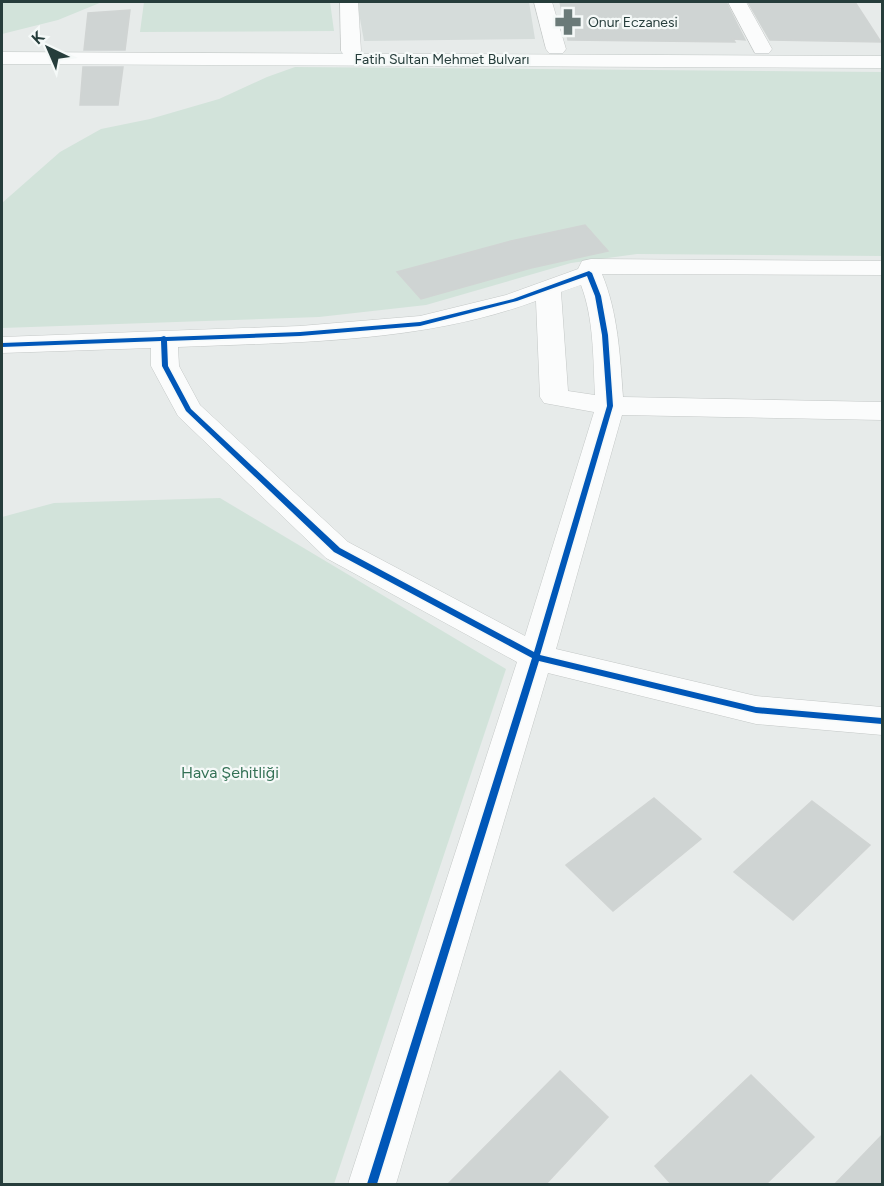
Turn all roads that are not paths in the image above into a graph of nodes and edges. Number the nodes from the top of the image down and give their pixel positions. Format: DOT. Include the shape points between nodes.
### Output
graph roads {
  1 [pos="348,2"];
  2 [pos="543,2"];
  3 [pos="737,2"];
  4 [pos="556,49"];
  5 [pos="762,49"];
  6 [pos="882,49"];
  7 [pos="2,50"];
  8 [pos="351,51"];
  9 [pos="2,58"];
  10 [pos="882,62"];
  11 [pos="882,268"];
  12 [pos="589,273"];
  13 [pos="548,286"];
  14 [pos="164,338"];
  15 [pos="2,345"];
  16 [pos="610,406"];
  17 [pos="882,411"];
  18 [pos="536,657"];
  19 [pos="882,720"];
  20 [pos="372,1185"];
  1 -- 8 [label="street"];
  2 -- 4 [label="street"];
  3 -- 5 [label="street"];
  4 -- 5 [label="street, Fatih Sultan Mehmet Bulvarı"];
  4 -- 8 [label="street, Fatih Sultan Mehmet Bulvarı"];
  5 -- 6 [label="street, Fatih Sultan Mehmet Bulvarı"];
  7 -- 8 [label="street, Fatih Sultan Mehmet Bulvarı"];
  9 -- 10 [label="street, Fatih Sultan Mehmet Bulvarı"];
  11 -- 12 [label="street" via="591,266"];
  12 -- 13 [label="street"];
  12 -- 16 [label="street" via="605,335"];
  13 -- 14 [label="street" via="515,300 420,324 300,334"];
  13 -- 16 [label="street" via="554,397"];
  14 -- 15 [label="street"];
  14 -- 18 [label="street" via="165,366 188,410 337,550"];
  16 -- 17 [label="street"];
  16 -- 18 [label="street"];
  18 -- 19 [label="street" via="756,710"];
  18 -- 20 [label="street"];
}
